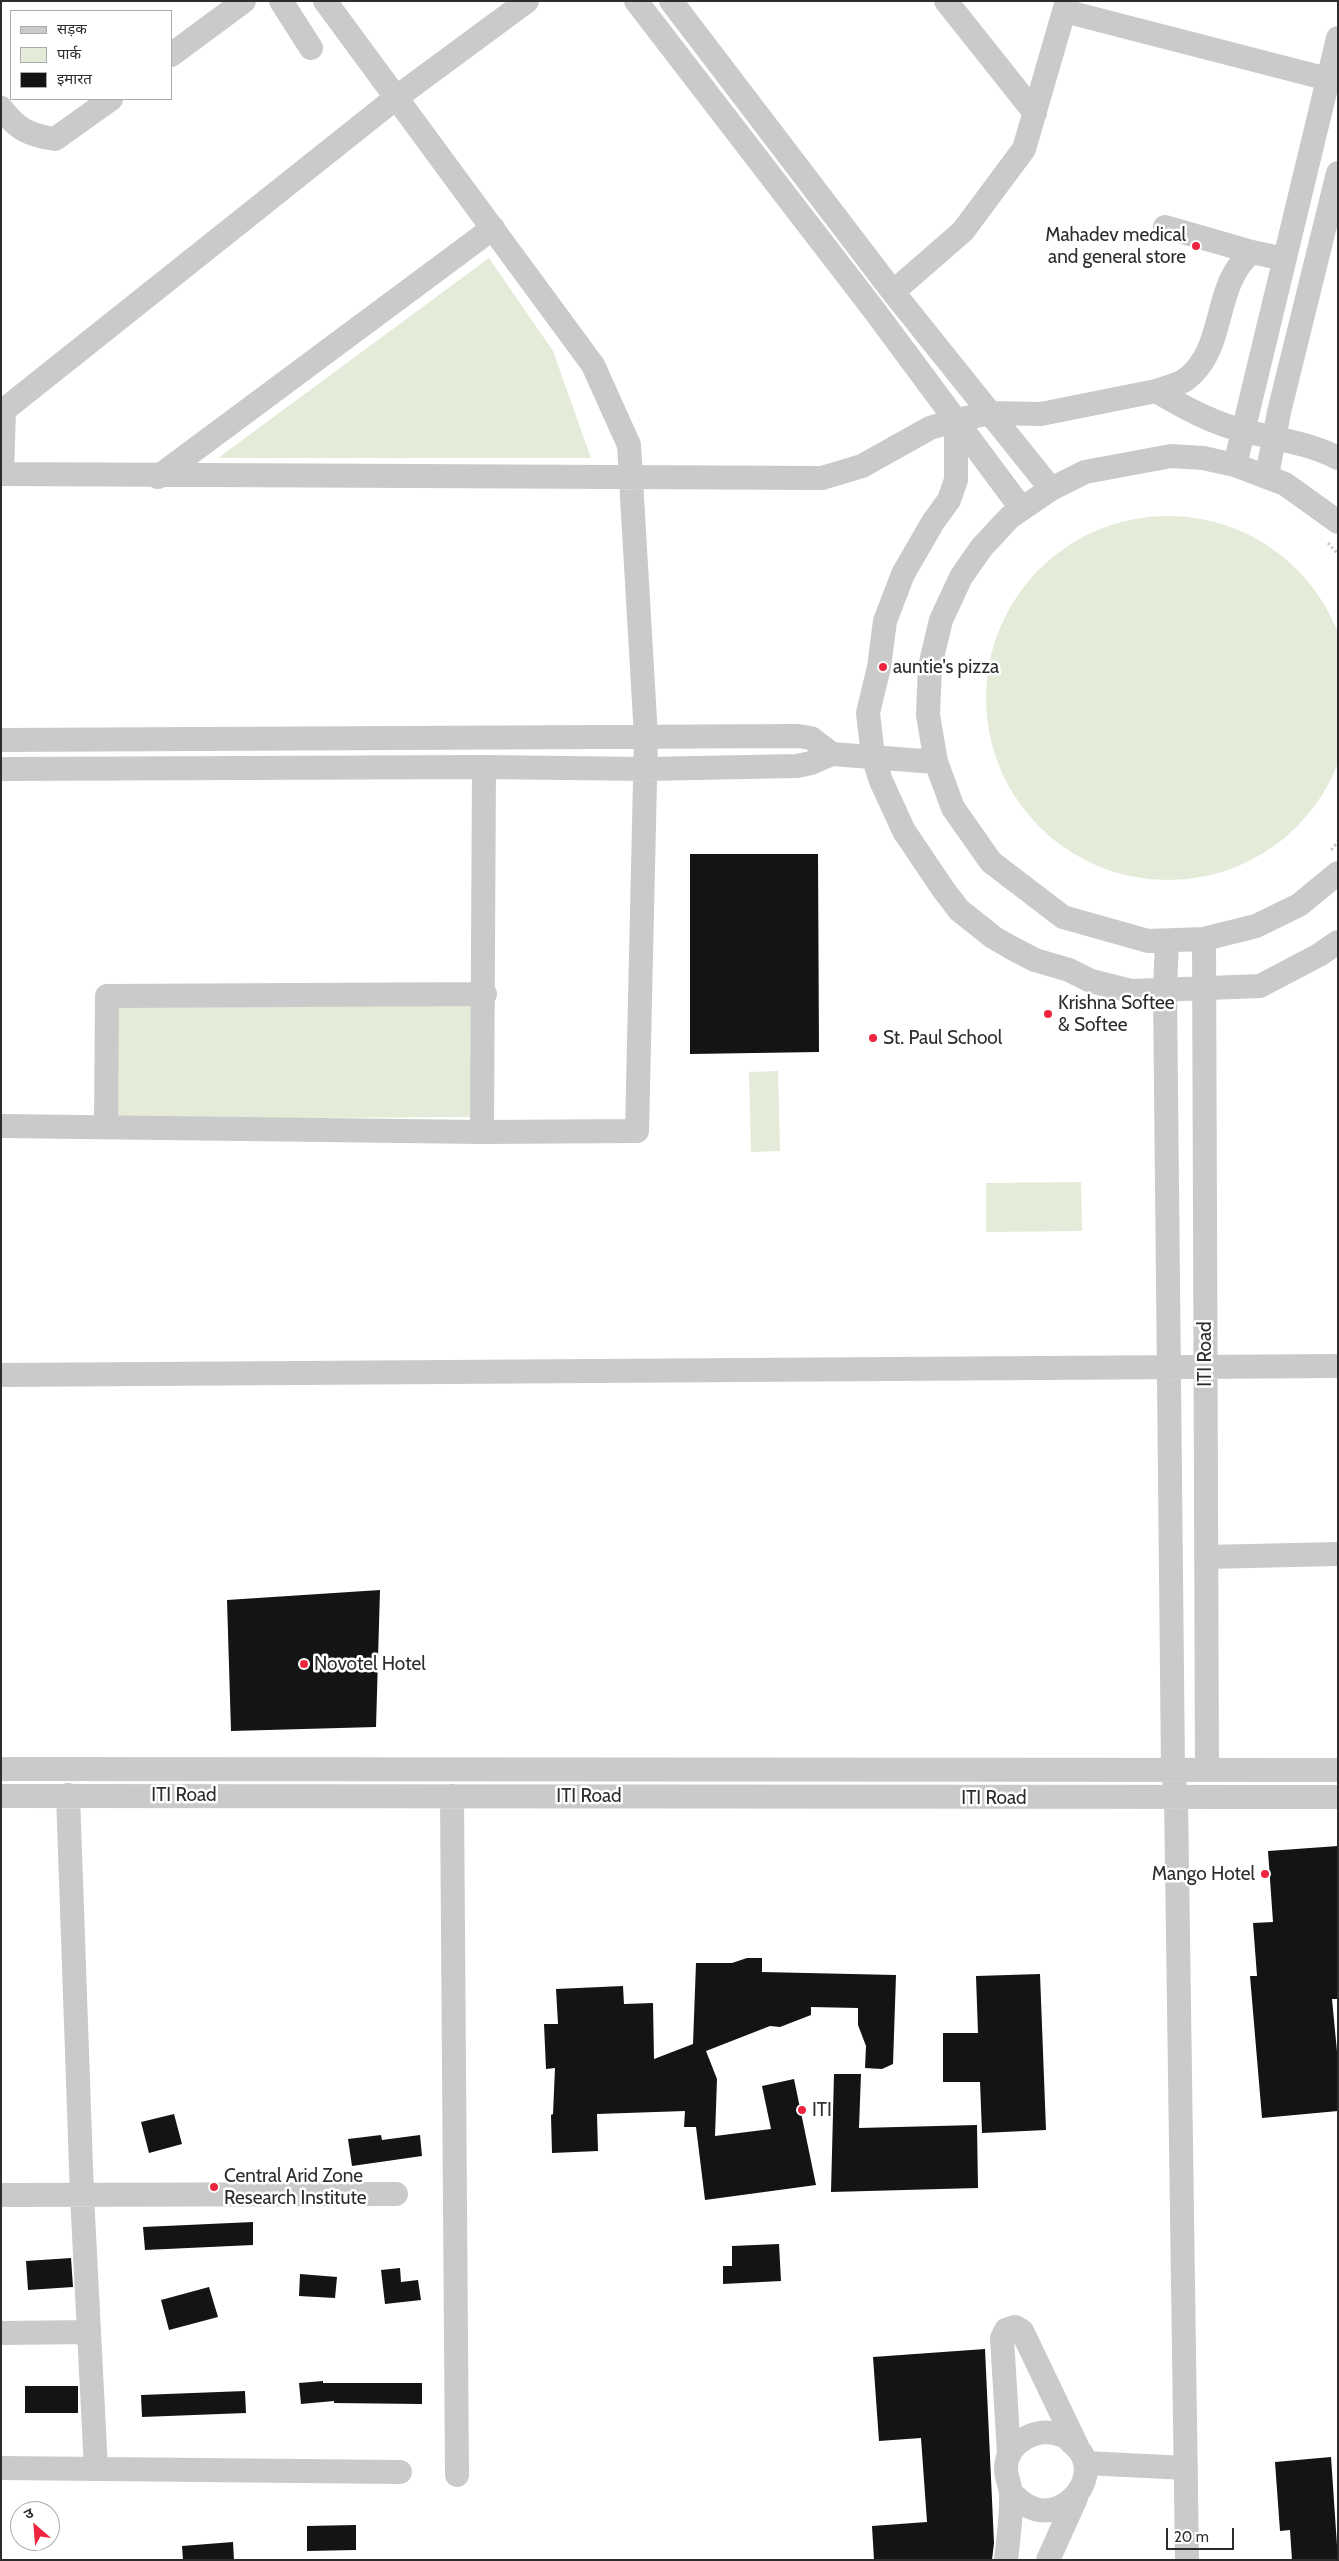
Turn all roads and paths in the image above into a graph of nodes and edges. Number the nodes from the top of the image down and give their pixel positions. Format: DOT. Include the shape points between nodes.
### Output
graph roads {
  1 [pos="244,1"];
  2 [pos="281,1"];
  3 [pos="325,1"];
  4 [pos="528,1"];
  5 [pos="636,1"];
  6 [pos="671,1"];
  7 [pos="946,1"];
  8 [pos="1066,6"];
  9 [pos="1338,38"];
  10 [pos="311,48"];
  11 [pos="172,53"];
  12 [pos="1328,79"];
  13 [pos="397,97"];
  14 [pos="110,100"];
  15 [pos="1,108"];
  16 [pos="1035,113"];
  17 [pos="1338,174"];
  18 [pos="1335,197"];
  19 [pos="1165,227"];
  20 [pos="493,228"];
  21 [pos="1252,252"];
  22 [pos="1284,259"];
  23 [pos="893,292"];
  24 [pos="1156,391"];
  25 [pos="2,409"];
  26 [pos="991,413"];
  27 [pos="956,420"];
  28 [pos="1242,431"];
  29 [pos="1274,438"];
  30 [pos="1338,458"];
  31 [pos="1235,465"];
  32 [pos="2,474"];
  33 [pos="1267,476"];
  34 [pos="158,477"];
  35 [pos="630,478"];
  36 [pos="1051,489"];
  37 [pos="1021,508"];
  38 [pos="1331,531"];
  39 [pos="1338,554"];
  40 [pos="646,737"];
  41 [pos="1,740"];
  42 [pos="832,754"];
  43 [pos="873,756"];
  44 [pos="936,762"];
  45 [pos="484,767"];
  46 [pos="1,769"];
  47 [pos="645,769"];
  48 [pos="1338,842"];
  49 [pos="1332,863"];
  50 [pos="1204,939"];
  51 [pos="1166,942"];
  52 [pos="1338,942"];
  53 [pos="1204,986"];
  54 [pos="1165,990"];
  55 [pos="485,994"];
  56 [pos="1,1126"];
  57 [pos="106,1127"];
  58 [pos="482,1132"];
  59 [pos="1205,1365"];
  60 [pos="1338,1366"];
  61 [pos="1170,1368"];
  62 [pos="1,1375"];
  63 [pos="1338,1554"];
  64 [pos="1206,1558"];
  65 [pos="1,1769"];
  66 [pos="1207,1769"];
  67 [pos="1173,1770"];
  68 [pos="1338,1770"];
  69 [pos="68,1795"];
  70 [pos="1,1796"];
  71 [pos="452,1796"];
  72 [pos="1338,1797"];
  73 [pos="1176,1798"];
  74 [pos="396,2194"];
  75 [pos="1,2195"];
  76 [pos="82,2195"];
  77 [pos="89,2332"];
  78 [pos="1,2333"];
  79 [pos="1009,2454"];
  80 [pos="1082,2455"];
  81 [pos="1,2468"];
  82 [pos="1186,2468"];
  83 [pos="96,2469"];
  84 [pos="400,2472"];
  85 [pos="457,2474"];
  86 [pos="1011,2493"];
  87 [pos="1076,2498"];
  88 [pos="1006,2560"];
  89 [pos="1048,2560"];
  90 [pos="1187,2560"];
  1 -- 11 [label="street"];
  2 -- 10 [label="street"];
  3 -- 13 [label="street"];
  4 -- 13 [label="street"];
  5 -- 27 [label="street"];
  6 -- 23 [label="street"];
  7 -- 16 [label="street"];
  8 -- 12 [label="street"];
  8 -- 16 [label="street"];
  9 -- 12 [label="street"];
  12 -- 22 [label="street"];
  13 -- 20 [label="street"];
  13 -- 25 [label="street"];
  14 -- 15 [label="street" via="55,139 32,136 12,122"];
  16 -- 23 [label="street" via="1024,149 963,231"];
  17 -- 18 [label="street"];
  18 -- 29 [label="street"];
  19 -- 21 [label="street"];
  20 -- 34 [label="street"];
  20 -- 35 [label="street" via="593,365 629,445"];
  21 -- 22 [label="street"];
  21 -- 24 [label="street" via="1240,262 1231,278 1206,359 1184,380"];
  22 -- 28 [label="street"];
  23 -- 26 [label="street"];
  24 -- 26 [label="street" via="1041,414"];
  24 -- 28 [label="street" via="1184,408"];
  25 -- 32 [label="street"];
  26 -- 27 [label="street"];
  26 -- 36 [label="street"];
  27 -- 35 [label="street" via="930,428 862,466 822,478"];
  27 -- 37 [label="street"];
  27 -- 43 [label="street" via="956,480 951,494 903,574 885,621 868,713"];
  28 -- 29 [label="street"];
  28 -- 31 [label="street"];
  29 -- 30 [label="street" via="1321,449"];
  29 -- 33 [label="street"];
  31 -- 33 [label="street"];
  31 -- 36 [label="street" via="1203,458 1170,456 1085,472"];
  32 -- 34 [label="street"];
  33 -- 38 [label="street" via="1285,484"];
  34 -- 35 [label="street"];
  35 -- 40 [label="street"];
  36 -- 37 [label="street"];
  37 -- 44 [label="street" via="982,547 961,577 941,620 930,666 928,715"];
  38 -- 39 [label="path"];
  40 -- 41 [label="street"];
  40 -- 42 [label="street" via="798,736 811,738"];
  40 -- 47 [label="street"];
  42 -- 43 [label="street"];
  42 -- 47 [label="street" via="811,764 797,766"];
  43 -- 44 [label="street"];
  43 -- 54 [label="street" via="880,780 904,831 959,910 993,937 1035,960 1069,970 1091,981 1131,991"];
  44 -- 51 [label="street" via="953,808 991,862 1062,916"];
  45 -- 46 [label="street"];
  45 -- 47 [label="street"];
  45 -- 55 [label="street"];
  47 -- 58 [label="street" via="637,1131"];
  48 -- 49 [label="path"];
  49 -- 50 [label="street" via="1299,905 1256,926"];
  50 -- 51 [label="street"];
  50 -- 53 [label="street, ITI Road"];
  51 -- 54 [label="street, ITI Road"];
  52 -- 53 [label="street" via="1260,986"];
  53 -- 54 [label="street"];
  53 -- 59 [label="street, ITI Road"];
  54 -- 61 [label="street, ITI Road"];
  55 -- 57 [label="street" via="107,996"];
  55 -- 58 [label="street"];
  56 -- 57 [label="street"];
  57 -- 58 [label="street"];
  59 -- 60 [label="street"];
  59 -- 61 [label="street"];
  59 -- 64 [label="street, ITI Road"];
  61 -- 62 [label="street"];
  61 -- 67 [label="street, ITI Road"];
  63 -- 64 [label="street"];
  64 -- 66 [label="street, ITI Road"];
  65 -- 67 [label="street, ITI Road"];
  66 -- 67 [label="street, ITI Road"];
  66 -- 68 [label="street, ITI Road"];
  67 -- 73 [label="street"];
  69 -- 70 [label="street, ITI Road"];
  69 -- 71 [label="street, ITI Road"];
  69 -- 76 [label="street"];
  71 -- 73 [label="street, ITI Road"];
  71 -- 85 [label="street"];
  72 -- 73 [label="street, ITI Road"];
  73 -- 82 [label="street"];
  74 -- 76 [label="street"];
  75 -- 76 [label="street"];
  76 -- 77 [label="street"];
  77 -- 78 [label="street"];
  77 -- 83 [label="street"];
  79 -- 80 [label="street" via="1023,2438 1042,2431 1063,2435"];
  79 -- 80 [label="street" via="1002,2338 1006,2330 1015,2327 1022,2331"];
  79 -- 86 [label="street" via="1006,2467"];
  80 -- 82 [label="street"];
  80 -- 87 [label="street" via="1084,2482"];
  81 -- 83 [label="street"];
  82 -- 90 [label="street"];
  83 -- 84 [label="street"];
  86 -- 87 [label="street" via="1026,2506 1042,2510 1058,2508"];
  86 -- 88 [label="street"];
  87 -- 89 [label="street"];
}
